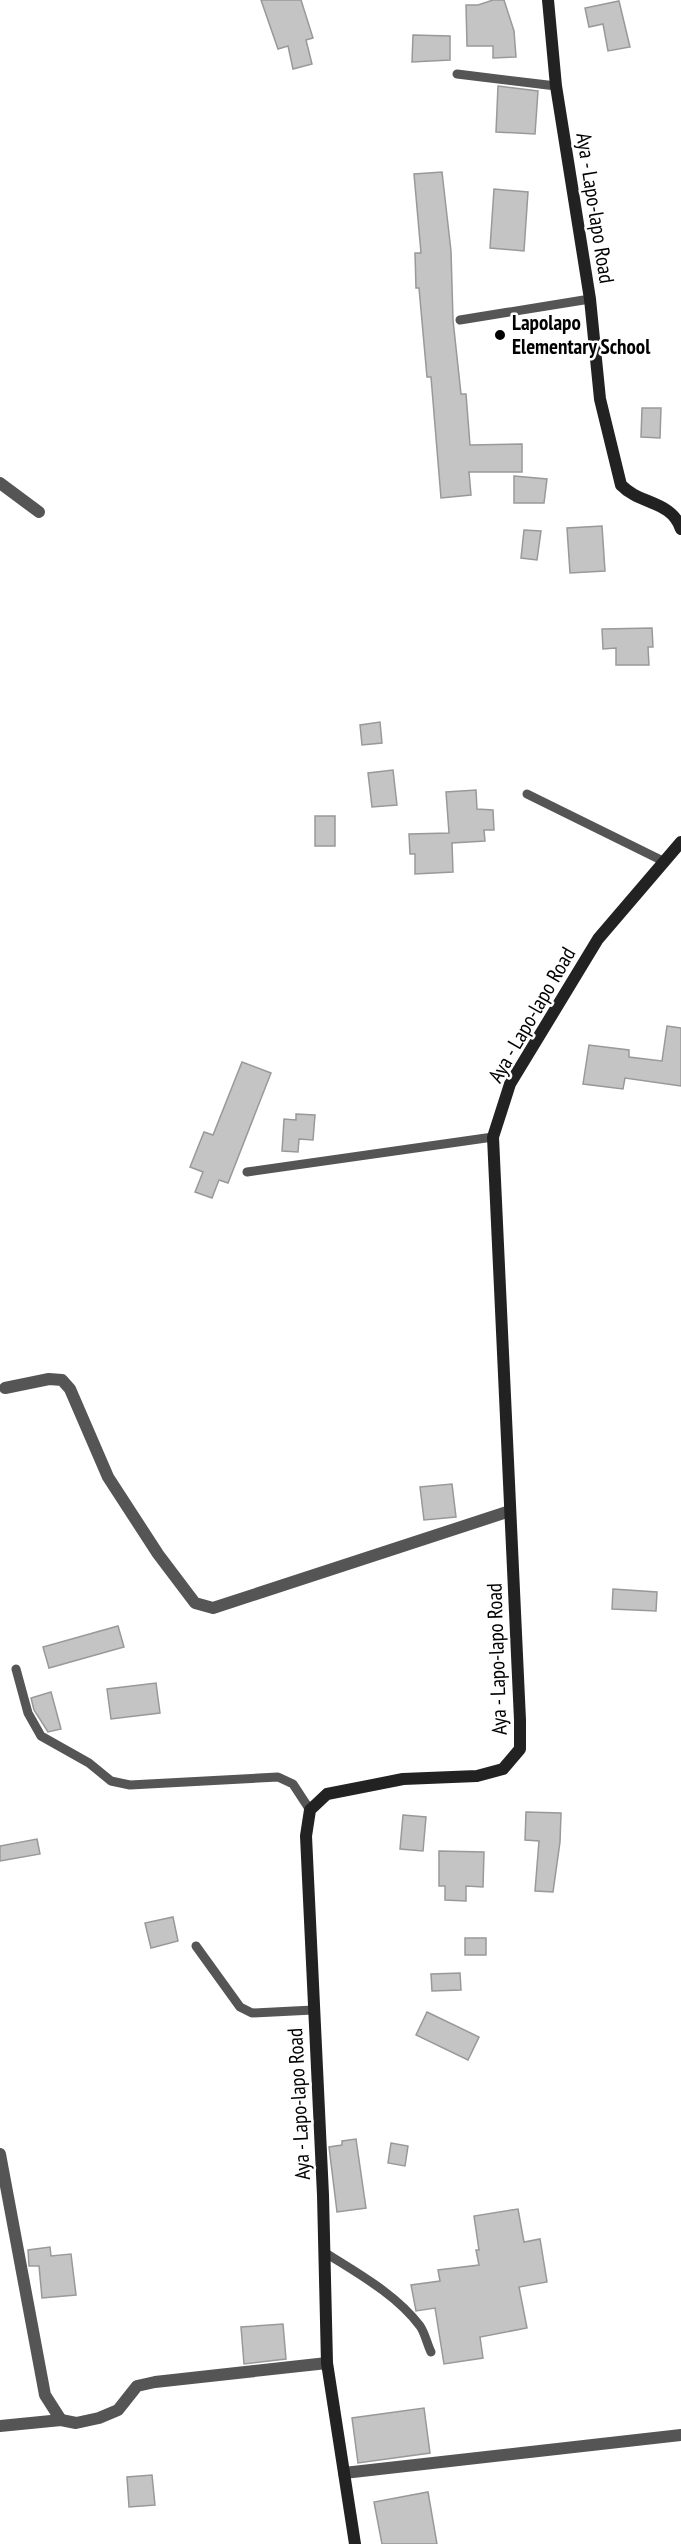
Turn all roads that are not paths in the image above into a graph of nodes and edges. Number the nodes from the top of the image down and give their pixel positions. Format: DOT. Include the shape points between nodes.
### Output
graph roads {
  1 [pos="548,0"];
  2 [pos="458,74"];
  3 [pos="556,86"];
  4 [pos="590,299"];
  5 [pos="460,320"];
  6 [pos="0,483"];
  7 [pos="39,512"];
  8 [pos="681,529"];
  9 [pos="527,794"];
  10 [pos="681,842"];
  11 [pos="663,861"];
  12 [pos="493,1137"];
  13 [pos="247,1172"];
  14 [pos="5,1388"];
  15 [pos="510,1511"];
  16 [pos="16,1668"];
  17 [pos="310,1810"];
  18 [pos="196,1946"];
  19 [pos="314,2010"];
  20 [pos="0,2154"];
  21 [pos="324,2252"];
  22 [pos="431,2352"];
  23 [pos="327,2363"];
  24 [pos="61,2420"];
  25 [pos="0,2426"];
  26 [pos="681,2435"];
  27 [pos="344,2473"];
  28 [pos="355,2544"];
  1 -- 3 [label="street, Aya - Lapo-lapo Road"];
  2 -- 3 [label="lane"];
  3 -- 4 [label="street, Aya - Lapo-lapo Road"];
  4 -- 5 [label="lane"];
  4 -- 8 [label="street, Aya - Lapo-lapo Road" via="600,399 621,486 629,494 668,509"];
  6 -- 7 [label="street"];
  9 -- 11 [label="lane"];
  10 -- 11 [label="street, Aya - Lapo-lapo Road"];
  11 -- 12 [label="street, Aya - Lapo-lapo Road" via="598,939 510,1084"];
  12 -- 13 [label="lane"];
  12 -- 15 [label="street, Aya - Lapo-lapo Road"];
  14 -- 15 [label="street" via="63,1380 108,1478 158,1554 202,1607 213,1608"];
  15 -- 17 [label="street, Aya - Lapo-lapo Road" via="520,1749 503,1768 477,1776 403,1779 327,1794"];
  16 -- 17 [label="lane" via="28,1713 41,1736 89,1763 111,1781 130,1785 278,1777 293,1784"];
  17 -- 19 [label="street, Aya - Lapo-lapo Road" via="306,1836"];
  18 -- 19 [label="lane" via="240,2007 252,2013"];
  19 -- 21 [label="street, Aya - Lapo-lapo Road"];
  20 -- 24 [label="street" via="45,2395"];
  21 -- 22 [label="lane" via="371,2282 408,2313 421,2328"];
  21 -- 23 [label="street, Aya - Lapo-lapo Road"];
  23 -- 24 [label="street" via="155,2382 137,2386 118,2410 99,2418 76,2423"];
  23 -- 27 [label="street, Aya - Lapo-lapo Road"];
  24 -- 25 [label="street"];
  26 -- 27 [label="street"];
  27 -- 28 [label="street, Aya - Lapo-lapo Road"];
}
